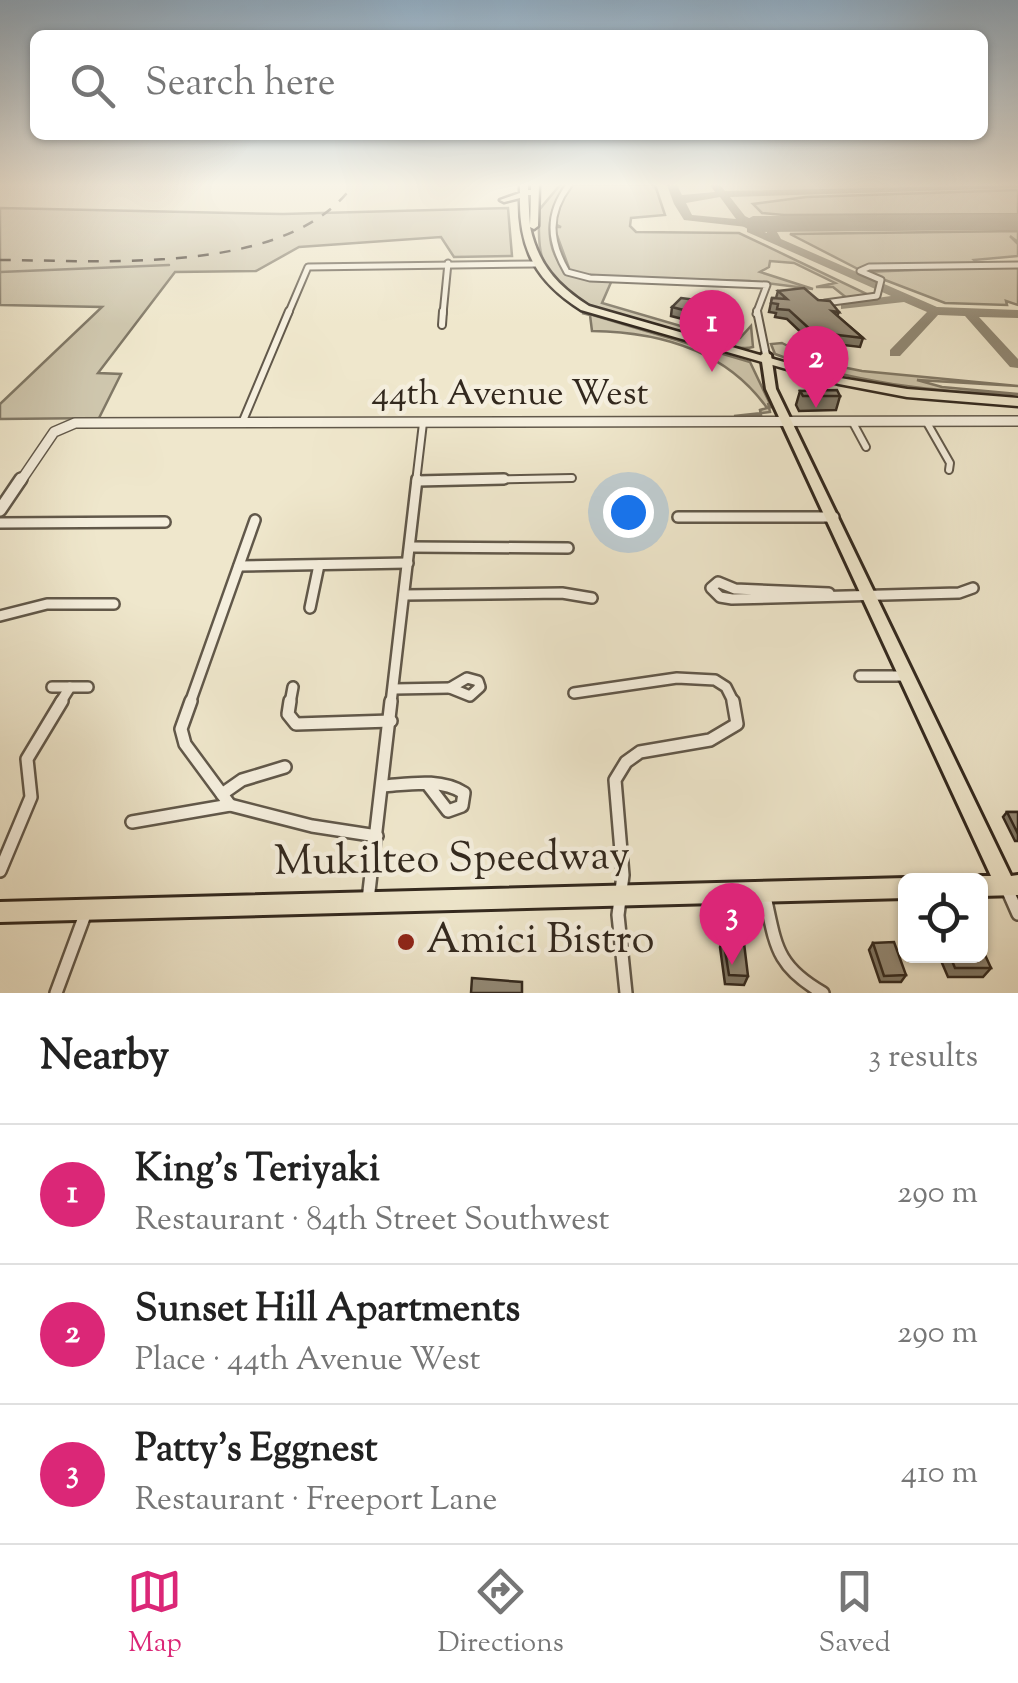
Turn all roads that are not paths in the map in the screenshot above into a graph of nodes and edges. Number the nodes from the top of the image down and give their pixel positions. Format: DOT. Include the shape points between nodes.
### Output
graph roads {
  1 [pos="530,231"];
  2 [pos="531,231"];
  3 [pos="552,231"];
  4 [pos="531,236"];
  5 [pos="448,263"];
  6 [pos="534,264"];
  7 [pos="1018,265"];
  8 [pos="825,303"];
  9 [pos="442,325"];
  10 [pos="764,359"];
  11 [pos="1018,399"];
  12 [pos="788,421"];
  13 [pos="852,421"];
  14 [pos="1018,421"];
  15 [pos="926,422"];
  16 [pos="242,424"];
  17 [pos="423,424"];
  18 [pos="866,447"];
  19 [pos="949,470"];
  20 [pos="572,478"];
  21 [pos="417,480"];
  22 [pos="0,510"];
  23 [pos="678,517"];
  24 [pos="834,518"];
  25 [pos="255,520"];
  26 [pos="164,522"];
  27 [pos="0,524"];
  28 [pos="410,547"];
  29 [pos="568,548"];
  30 [pos="408,563"];
  31 [pos="319,565"];
  32 [pos="239,566"];
  33 [pos="973,588"];
  34 [pos="829,593"];
  35 [pos="869,594"];
  36 [pos="404,595"];
  37 [pos="592,598"];
  38 [pos="114,604"];
  39 [pos="310,608"];
  40 [pos="0,616"];
  41 [pos="860,676"];
  42 [pos="907,676"];
  43 [pos="88,686"];
  44 [pos="52,687"];
  45 [pos="70,687"];
  46 [pos="292,687"];
  47 [pos="450,688"];
  48 [pos="394,689"];
  49 [pos="574,693"];
  50 [pos="391,721"];
  51 [pos="285,767"];
  52 [pos="428,785"];
  53 [pos="383,786"];
  54 [pos="222,794"];
  55 [pos="230,805"];
  56 [pos="132,822"];
  57 [pos="377,836"];
  58 [pos="0,871"];
  59 [pos="1011,885"];
  60 [pos="898,888"];
  61 [pos="764,892"];
  62 [pos="620,894"];
  63 [pos="368,900"];
  64 [pos="87,908"];
  65 [pos="0,912"];
  66 [pos="1018,914"];
  67 [pos="56,993"];
  68 [pos="626,993"];
  69 [pos="822,993"];
  1 -- 4 [label="highway"];
  2 -- 4 [label="highway"];
  3 -- 10 [label="street" via="558,257 572,274 767,286 756,314 766,341"];
  4 -- 6 [label="highway"];
  5 -- 6 [label="street"];
  5 -- 9 [label="street"];
  5 -- 16 [label="street" via="311,265"];
  6 -- 10 [label="highway" via="550,286 585,308"];
  7 -- 8 [label="street" via="870,267 860,271 881,280 877,296"];
  10 -- 11 [label="highway" via="907,393"];
  10 -- 12 [label="main road"];
  12 -- 13 [label="street, 44th Avenue West"];
  12 -- 17 [label="street, 44th Avenue West"];
  12 -- 24 [label="main road"];
  13 -- 15 [label="street, 44th Avenue West"];
  13 -- 18 [label="street"];
  14 -- 15 [label="street, 44th Avenue West"];
  15 -- 19 [label="street"];
  16 -- 17 [label="street, 44th Avenue West"];
  16 -- 22 [label="street, 44th Avenue West" via="62,426"];
  17 -- 21 [label="street"];
  20 -- 21 [label="street"];
  21 -- 28 [label="street"];
  23 -- 24 [label="street"];
  24 -- 35 [label="main road"];
  25 -- 32 [label="street"];
  26 -- 27 [label="street"];
  28 -- 29 [label="street"];
  28 -- 30 [label="street"];
  30 -- 31 [label="street"];
  30 -- 36 [label="street"];
  31 -- 32 [label="street"];
  31 -- 39 [label="street"];
  32 -- 54 [label="street" via="182,729 185,744"];
  33 -- 35 [label="street"];
  34 -- 34 [label="street" via="732,598 711,588 718,582 735,589"];
  34 -- 35 [label="street"];
  35 -- 42 [label="main road"];
  36 -- 37 [label="street"];
  36 -- 48 [label="street"];
  38 -- 40 [label="street" via="47,604"];
  41 -- 42 [label="street"];
  42 -- 59 [label="main road"];
  43 -- 45 [label="street"];
  44 -- 45 [label="street"];
  45 -- 58 [label="street" via="27,759 30,797"];
  46 -- 50 [label="street" via="288,714 296,724"];
  47 -- 48 [label="street"];
  48 -- 50 [label="street"];
  49 -- 62 [label="street" via="654,680 714,680 726,687 736,715 732,731 640,750 620,768 614,797"];
  50 -- 53 [label="street"];
  51 -- 54 [label="street"];
  52 -- 53 [label="street"];
  53 -- 57 [label="street"];
  54 -- 55 [label="street"];
  55 -- 56 [label="street"];
  55 -- 57 [label="street"];
  57 -- 63 [label="street"];
  59 -- 66 [label="street"];
  60 -- 61 [label="main road, Mukilteo Speedway"];
  61 -- 62 [label="main road, Mukilteo Speedway"];
  61 -- 69 [label="street" via="780,960"];
  62 -- 63 [label="main road, Mukilteo Speedway"];
  62 -- 68 [label="street"];
  63 -- 64 [label="main road, Mukilteo Speedway"];
  64 -- 65 [label="main road, Mukilteo Speedway"];
  64 -- 67 [label="street"];
}
